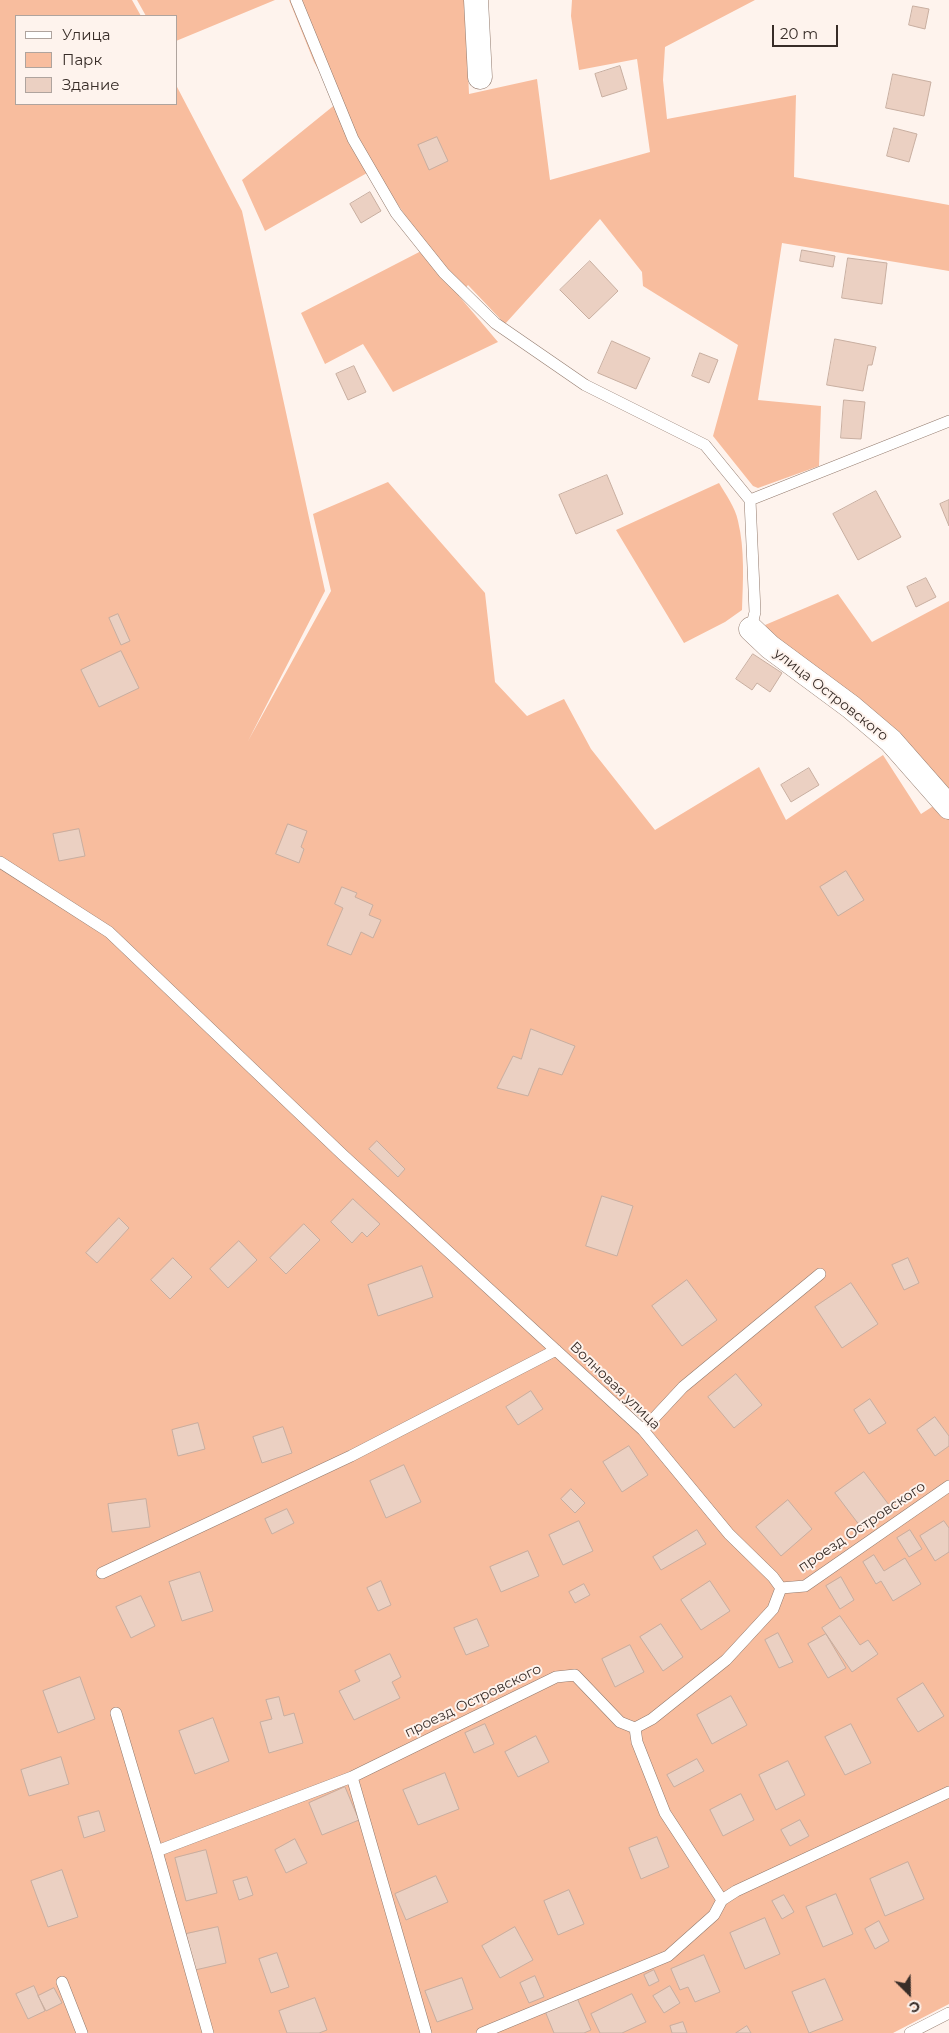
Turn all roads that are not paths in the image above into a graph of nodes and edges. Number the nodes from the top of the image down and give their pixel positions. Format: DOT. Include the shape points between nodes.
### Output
graph roads {
  1 [pos="296,0"];
  2 [pos="476,0"];
  3 [pos="480,77"];
  4 [pos="949,421"];
  5 [pos="750,500"];
  6 [pos="751,629"];
  7 [pos="949,807"];
  8 [pos="0,862"];
  9 [pos="820,1274"];
  10 [pos="556,1350"];
  11 [pos="643,1430"];
  12 [pos="949,1486"];
  13 [pos="102,1573"];
  14 [pos="780,1588"];
  15 [pos="116,1713"];
  16 [pos="635,1728"];
  17 [pos="352,1777"];
  18 [pos="949,1792"];
  19 [pos="157,1851"];
  20 [pos="722,1900"];
  21 [pos="62,1982"];
  22 [pos="949,2013"];
  23 [pos="82,2033"];
  24 [pos="208,2033"];
  25 [pos="426,2033"];
  26 [pos="482,2033"];
  27 [pos="910,2033"];
  1 -- 5 [label="lane" via="354,138 396,213 444,273 496,323 585,385 705,445"];
  2 -- 3 [label="street"];
  4 -- 5 [label="lane"];
  5 -- 6 [label="lane" via="755,612"];
  6 -- 7 [label="street, улица Островского" via="891,741"];
  8 -- 10 [label="lane, Волновая улица" via="109,932 343,1155"];
  9 -- 11 [label="lane" via="683,1387"];
  10 -- 11 [label="lane, Волновая улица"];
  10 -- 13 [label="lane" via="351,1456"];
  11 -- 14 [label="lane, Волновая улица" via="729,1534 774,1577"];
  12 -- 14 [label="lane, проезд Островского" via="805,1586"];
  14 -- 16 [label="lane" via="772,1609 726,1660 652,1719"];
  15 -- 19 [label="lane"];
  16 -- 17 [label="lane, проезд Островского" via="620,1722 574,1675 556,1677"];
  16 -- 20 [label="lane" via="637,1742 665,1813"];
  17 -- 19 [label="lane, проезд Островского"];
  17 -- 25 [label="lane"];
  18 -- 20 [label="lane"];
  19 -- 24 [label="lane"];
  20 -- 26 [label="lane" via="714,1915 668,1956"];
  21 -- 23 [label="lane"];
  22 -- 27 [label="lane"];
}
